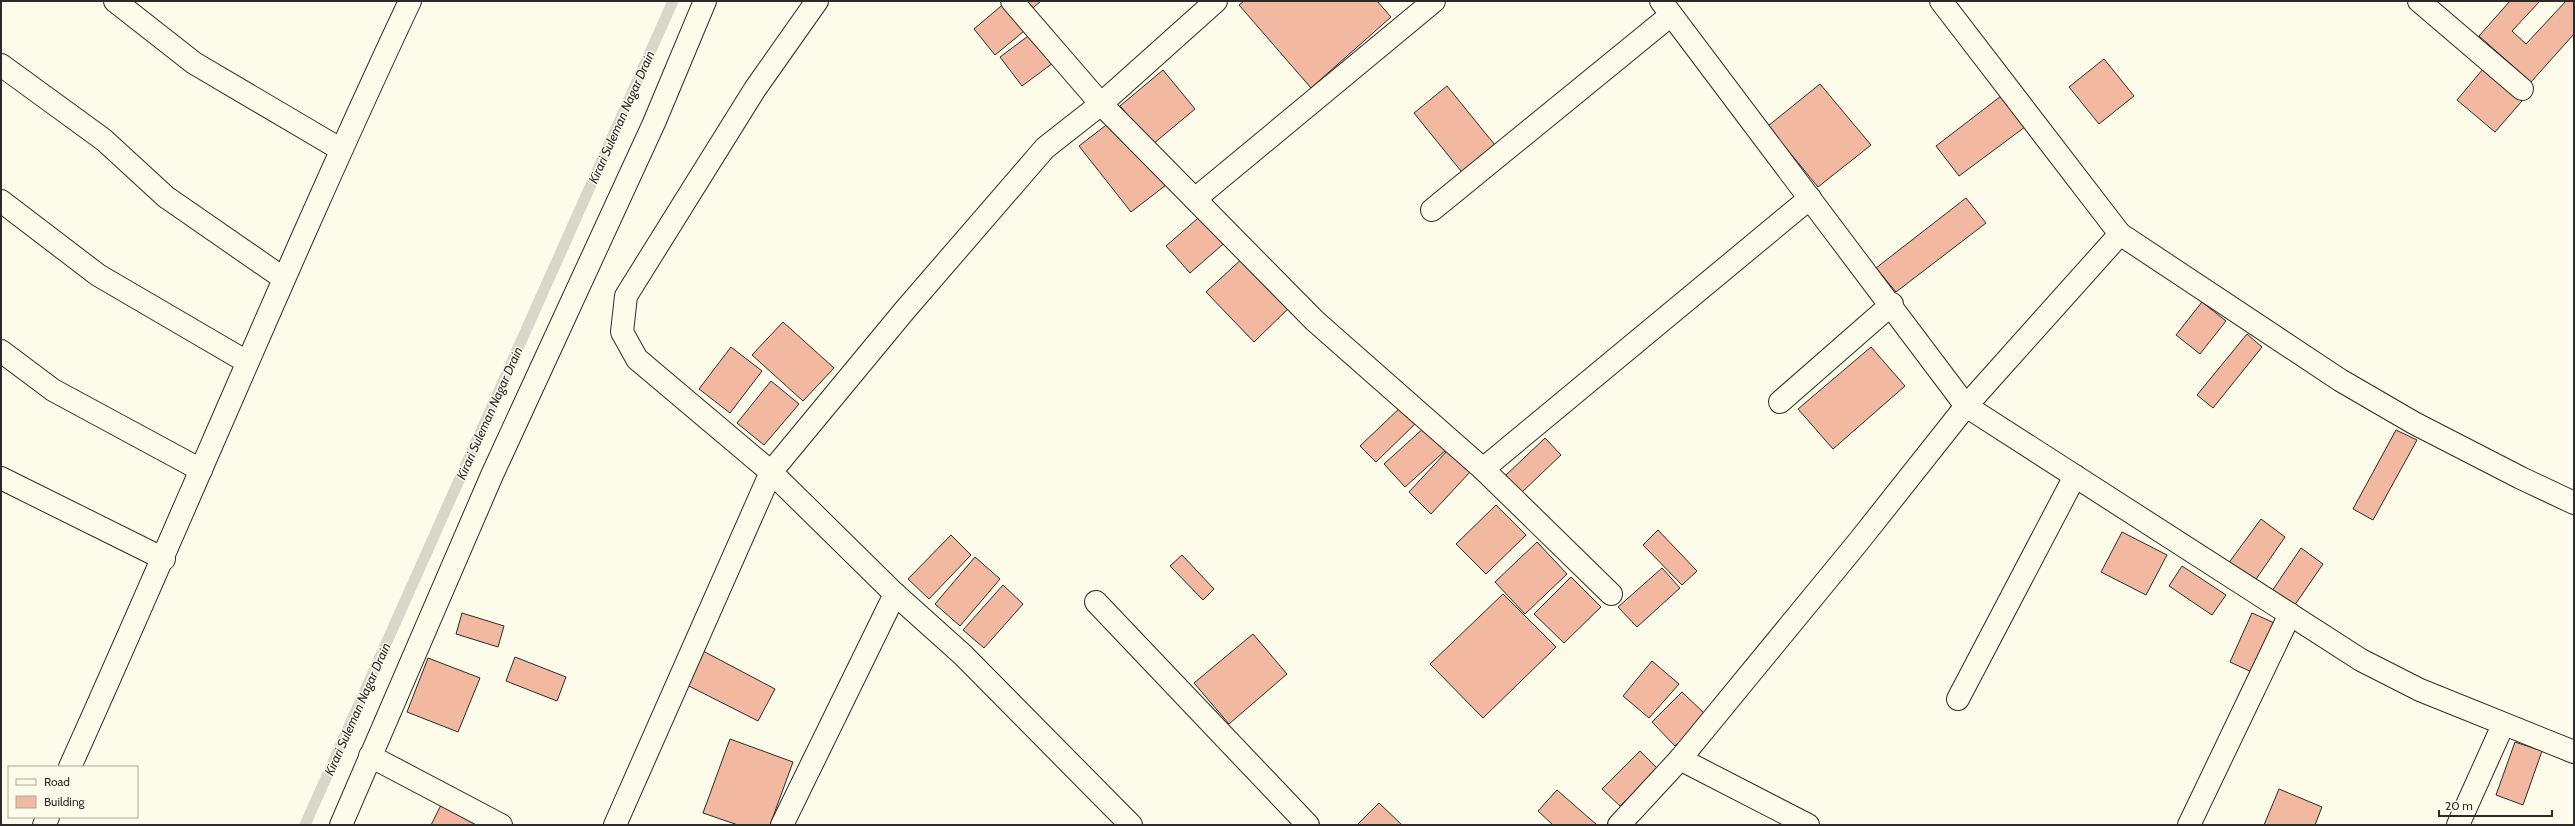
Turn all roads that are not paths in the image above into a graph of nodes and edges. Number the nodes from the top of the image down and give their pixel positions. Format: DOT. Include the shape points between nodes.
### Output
graph roads {
  1 [pos="115,1"];
  2 [pos="410,1"];
  3 [pos="705,1"];
  4 [pos="817,1"];
  5 [pos="1012,1"];
  6 [pos="1434,1"];
  7 [pos="1941,1"];
  8 [pos="2419,1"];
  9 [pos="1205,4"];
  10 [pos="1666,8"];
  11 [pos="1,64"];
  12 [pos="2522,89"];
  13 [pos="1101,104"];
  14 [pos="340,149"];
  15 [pos="1810,198"];
  16 [pos="1195,199"];
  17 [pos="1,201"];
  18 [pos="1432,210"];
  19 [pos="2120,234"];
  20 [pos="284,278"];
  21 [pos="1892,304"];
  22 [pos="1,351"];
  23 [pos="247,362"];
  24 [pos="1780,402"];
  25 [pos="1966,406"];
  26 [pos="1483,469"];
  27 [pos="201,470"];
  28 [pos="771,472"];
  29 [pos="2075,476"];
  30 [pos="1,478"];
  31 [pos="2574,502"];
  32 [pos="164,559"];
  33 [pos="895,594"];
  34 [pos="1611,594"];
  35 [pos="1096,602"];
  36 [pos="2290,614"];
  37 [pos="1958,699"];
  38 [pos="2503,725"];
  39 [pos="2574,752"];
  40 [pos="370,756"];
  41 [pos="1680,759"];
  42 [pos="70,766"];
  43 [pos="341,825"];
  44 [pos="501,825"];
  45 [pos="615,825"];
  46 [pos="782,825"];
  47 [pos="1131,825"];
  48 [pos="1308,825"];
  49 [pos="1619,825"];
  50 [pos="1808,825"];
  51 [pos="2189,825"];
  52 [pos="2458,825"];
  1 -- 14 [label="street" via="194,63"];
  2 -- 14 [label="street"];
  3 -- 40 [label="street" via="654,123 492,475"];
  4 -- 28 [label="street" via="755,89 626,296 622,332 637,359"];
  5 -- 13 [label="street"];
  6 -- 16 [label="street"];
  7 -- 19 [label="street"];
  8 -- 12 [label="street"];
  9 -- 13 [label="street"];
  10 -- 15 [label="street"];
  10 -- 18 [label="street"];
  11 -- 20 [label="street" via="104,140 166,197"];
  13 -- 16 [label="street"];
  13 -- 28 [label="street" via="1044,148"];
  14 -- 20 [label="street"];
  15 -- 21 [label="street"];
  15 -- 26 [label="street"];
  16 -- 26 [label="street" via="1315,321"];
  17 -- 23 [label="street" via="98,275"];
  19 -- 25 [label="street"];
  19 -- 31 [label="street" via="2340,380 2414,423"];
  20 -- 23 [label="street"];
  21 -- 24 [label="street"];
  21 -- 25 [label="street"];
  22 -- 27 [label="street" via="53,390"];
  23 -- 27 [label="street"];
  25 -- 29 [label="street"];
  25 -- 41 [label="street"];
  26 -- 34 [label="street"];
  27 -- 32 [label="street"];
  28 -- 33 [label="street"];
  28 -- 45 [label="street"];
  29 -- 36 [label="street"];
  29 -- 37 [label="street"];
  30 -- 32 [label="street"];
  32 -- 42 [label="street"];
  33 -- 46 [label="street"];
  33 -- 47 [label="street" via="963,655"];
  35 -- 48 [label="street"];
  36 -- 38 [label="street" via="2362,660 2420,690"];
  36 -- 51 [label="street"];
  38 -- 39 [label="street"];
  38 -- 52 [label="street"];
  40 -- 43 [label="street"];
  40 -- 44 [label="street"];
  41 -- 49 [label="street"];
  41 -- 50 [label="street"];
}
